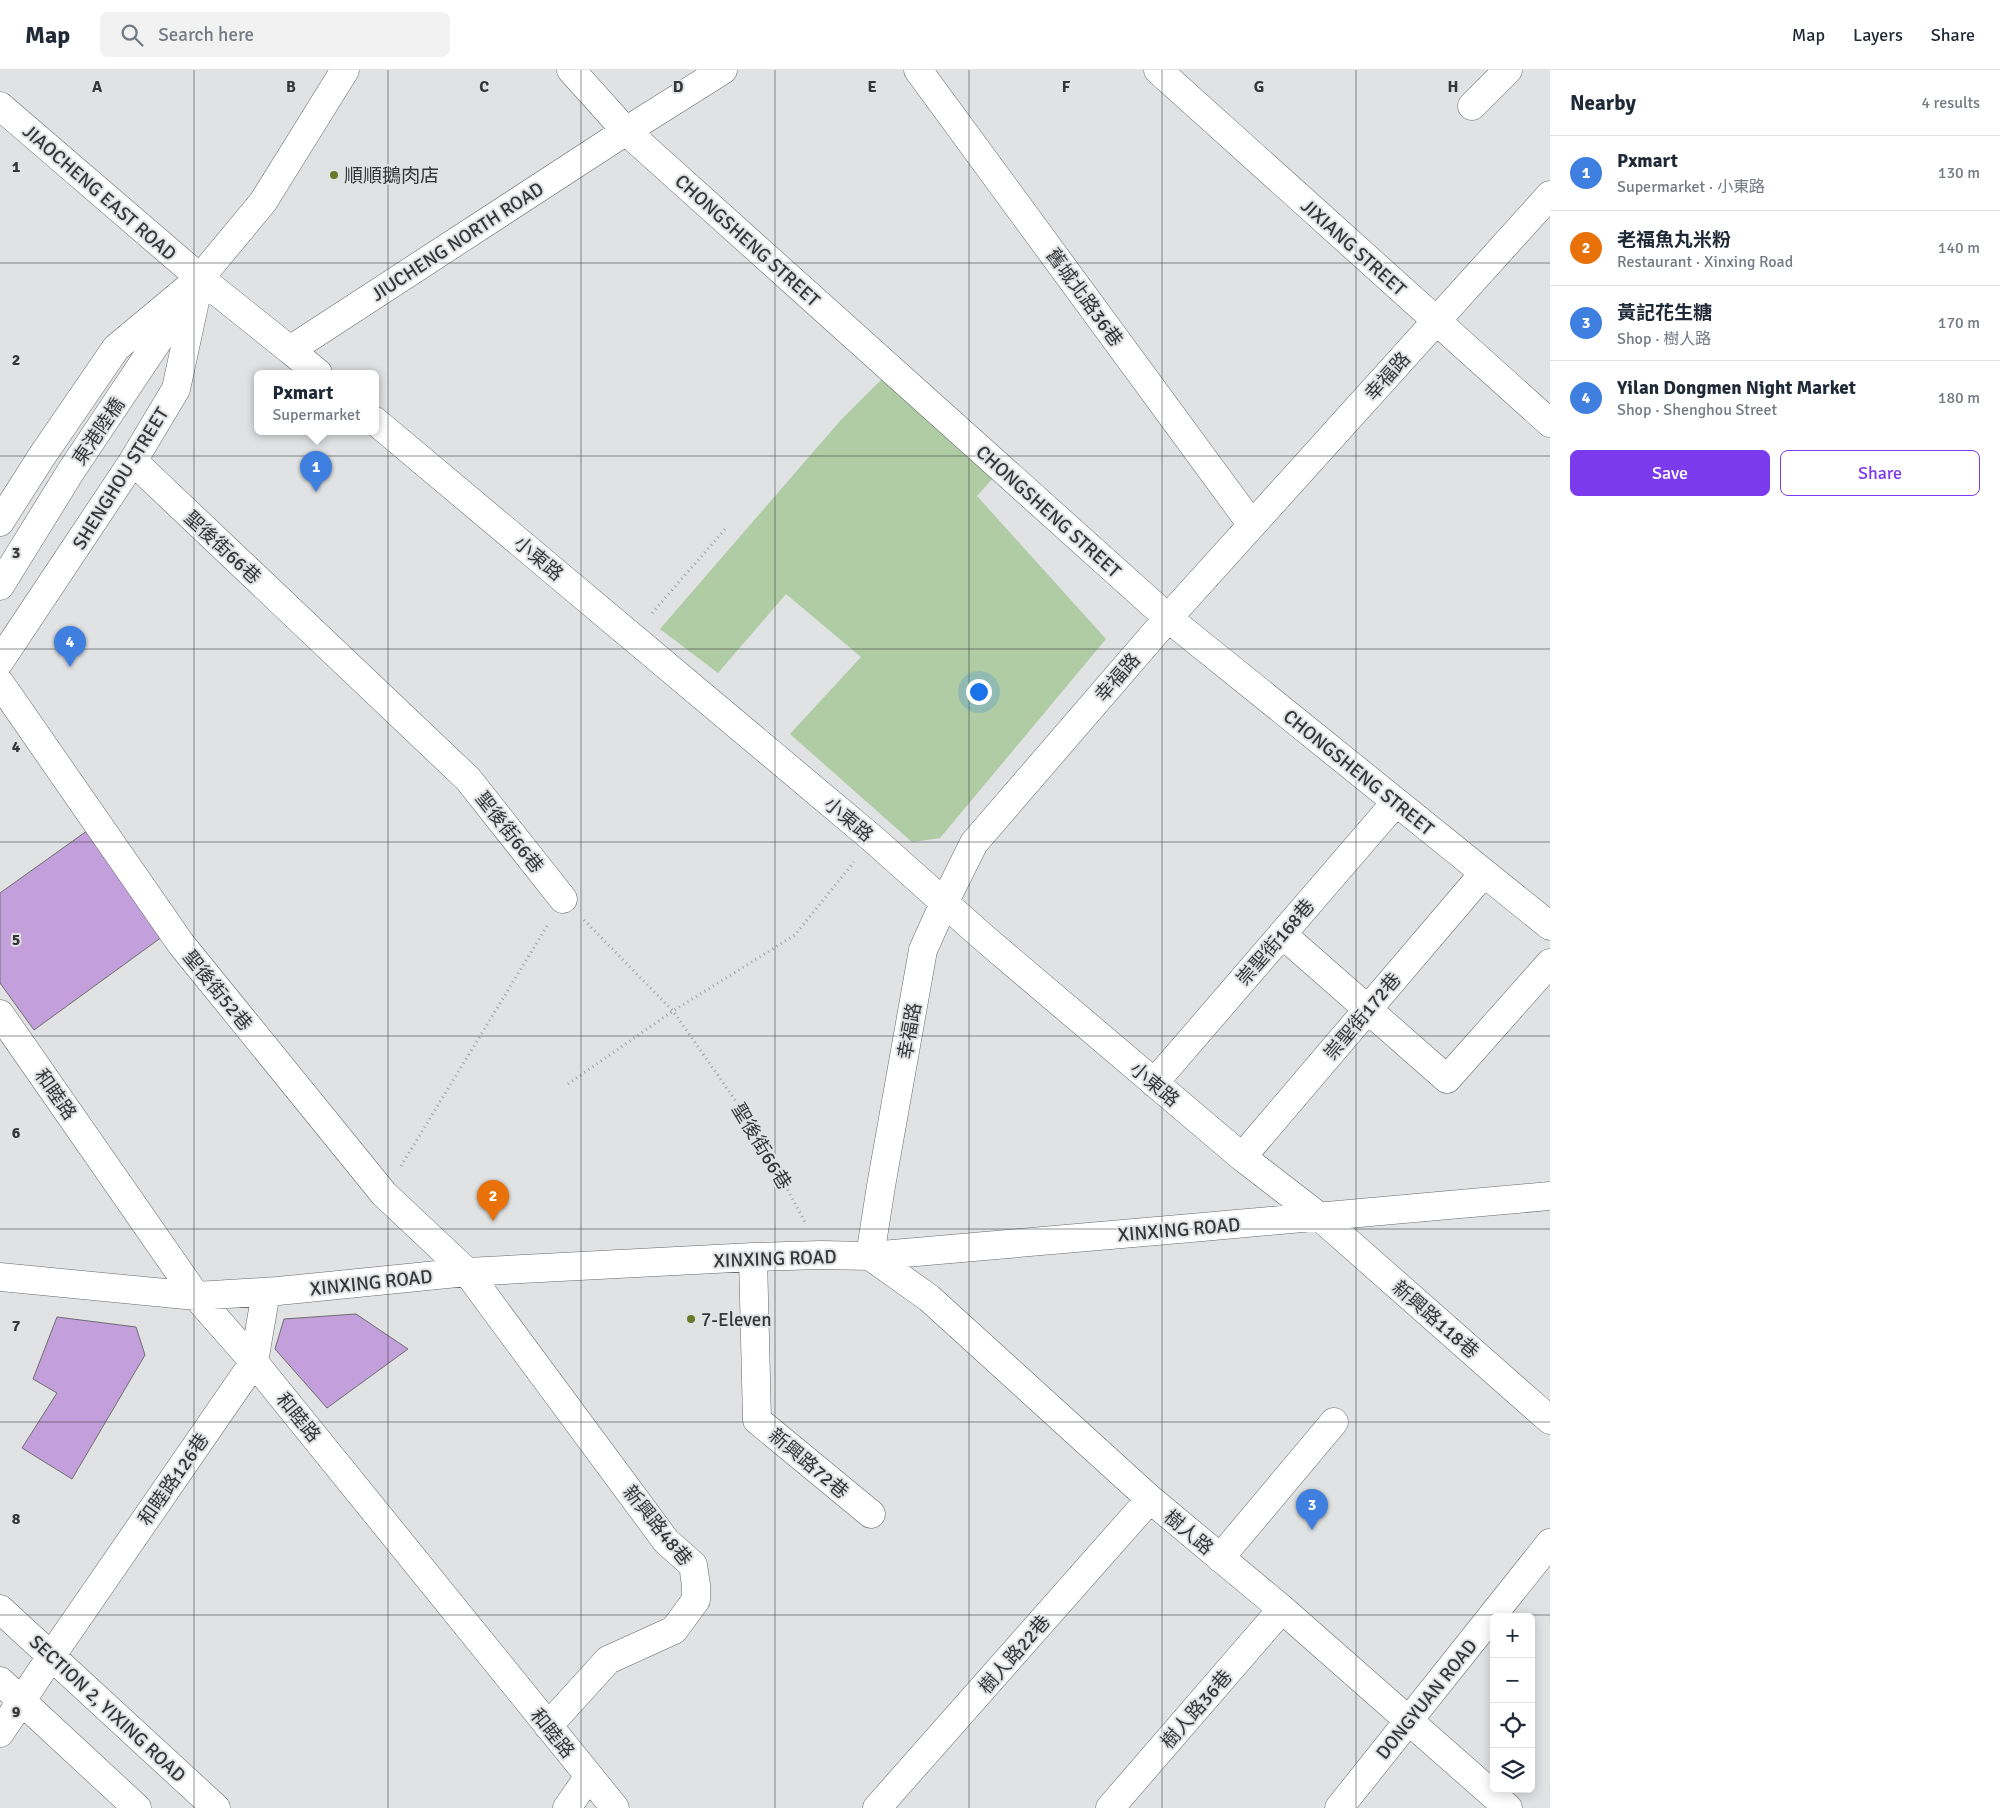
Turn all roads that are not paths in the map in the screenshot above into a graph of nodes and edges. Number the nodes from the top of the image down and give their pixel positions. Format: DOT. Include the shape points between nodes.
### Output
graph roads {
  1 [pos="345,70"];
  2 [pos="571,70"];
  3 [pos="722,70"];
  4 [pos="918,70"];
  5 [pos="1158,70"];
  6 [pos="1508,70"];
  7 [pos="0,106"];
  8 [pos="1472,106"];
  9 [pos="626,131"];
  10 [pos="1550,195"];
  11 [pos="200,278"];
  12 [pos="1437,321"];
  13 [pos="290,350"];
  14 [pos="314,370"];
  15 [pos="1550,423"];
  16 [pos="379,424"];
  17 [pos="133,461"];
  18 [pos="0,522"];
  19 [pos="1252,525"];
  20 [pos="0,586"];
  21 [pos="1168,618"];
  22 [pos="0,662"];
  23 [pos="0,684"];
  24 [pos="1396,802"];
  25 [pos="1483,874"];
  26 [pos="563,899"];
  27 [pos="944,903"];
  28 [pos="1550,926"];
  29 [pos="1282,934"];
  30 [pos="1550,964"];
  31 [pos="1367,1010"];
  32 [pos="0,1014"];
  33 [pos="1154,1083"];
  34 [pos="1242,1157"];
  35 [pos="1550,1196"];
  36 [pos="1321,1218"];
  37 [pos="870,1256"];
  38 [pos="753,1257"];
  39 [pos="467,1272"];
  40 [pos="0,1278"];
  41 [pos="266,1292"];
  42 [pos="196,1296"];
  43 [pos="254,1362"];
  44 [pos="1550,1420"];
  45 [pos="1334,1422"];
  46 [pos="1150,1499"];
  47 [pos="870,1514"];
  48 [pos="1550,1543"];
  49 [pos="1220,1558"];
  50 [pos="0,1609"];
  51 [pos="1282,1609"];
  52 [pos="52,1655"];
  53 [pos="0,1682"];
  54 [pos="21,1701"];
  55 [pos="1408,1720"];
  56 [pos="548,1726"];
  57 [pos="0,1732"];
  58 [pos="589,1776"];
  59 [pos="137,1808"];
  60 [pos="216,1808"];
  61 [pos="567,1808"];
  62 [pos="615,1808"];
  63 [pos="877,1808"];
  64 [pos="1110,1808"];
  65 [pos="1339,1808"];
  66 [pos="1508,1808"];
  1 -- 11 [label="street, SHENGHOU STREET" via="263,202"];
  2 -- 9 [label="street, CHONGSHENG STREET"];
  3 -- 9 [label="street, JIUCHENG NORTH ROAD"];
  4 -- 19 [label="street, 舊城北路36巷"];
  5 -- 12 [label="street, JIXIANG STREET"];
  6 -- 8 [label="street"];
  7 -- 11 [label="street, JIAOCHENG EAST ROAD"];
  9 -- 13 [label="street, JIUCHENG NORTH ROAD"];
  9 -- 21 [label="street, CHONGSHENG STREET"];
  10 -- 12 [label="street, 幸福路"];
  11 -- 13 [label="street"];
  11 -- 17 [label="street, SHENGHOU STREET" via="176,389"];
  11 -- 18 [label="street, SHENGHOU STREET" via="116,348"];
  11 -- 20 [label="street, 東港陸橋" via="71,471"];
  12 -- 15 [label="street, JIXIANG STREET"];
  12 -- 19 [label="street, 幸福路"];
  13 -- 14 [label="street"];
  16 -- 27 [label="street, 小東路" via="873,839"];
  17 -- 22 [label="street, SHENGHOU STREET"];
  17 -- 26 [label="street, 聖後街66巷" via="468,779"];
  19 -- 21 [label="street, 幸福路"];
  21 -- 24 [label="street, CHONGSHENG STREET"];
  21 -- 27 [label="street, 幸福路" via="974,843"];
  23 -- 39 [label="street, 聖後街52巷" via="181,944 384,1194"];
  24 -- 25 [label="street, CHONGSHENG STREET"];
  24 -- 29 [label="street, 崇聖街168巷"];
  25 -- 28 [label="street, CHONGSHENG STREET"];
  25 -- 31 [label="street, 崇聖街172巷"];
  27 -- 33 [label="street, 小東路"];
  27 -- 37 [label="street, 幸福路" via="923,950"];
  29 -- 31 [label="street"];
  29 -- 33 [label="street, 崇聖街168巷"];
  30 -- 31 [label="street" via="1448,1079"];
  31 -- 34 [label="street, 崇聖街172巷"];
  32 -- 42 [label="street, 和睦路"];
  33 -- 34 [label="street, 小東路"];
  34 -- 36 [label="street, 小東路"];
  35 -- 36 [label="street, XINXING ROAD"];
  36 -- 37 [label="street, XINXING ROAD" via="1196,1226"];
  36 -- 44 [label="street, 新興路118巷"];
  37 -- 38 [label="street, XINXING ROAD"];
  37 -- 46 [label="street, 樹人路" via="929,1298"];
  38 -- 39 [label="street, XINXING ROAD"];
  38 -- 47 [label="street, 新興路72巷" via="757,1420"];
  39 -- 41 [label="street, XINXING ROAD"];
  39 -- 56 [label="street, 新興路48巷" via="666,1541 693,1565 696,1600 674,1630 608,1660"];
  40 -- 42 [label="street, XINXING ROAD"];
  41 -- 42 [label="street, XINXING ROAD"];
  41 -- 43 [label="street, 和睦路126巷"];
  42 -- 43 [label="street, 和睦路"];
  43 -- 52 [label="street, 和睦路126巷"];
  43 -- 56 [label="street, 和睦路"];
  45 -- 49 [label="street"];
  46 -- 49 [label="street, 樹人路"];
  46 -- 63 [label="street, 樹人路22巷"];
  48 -- 55 [label="street, DONGYUAN ROAD"];
  49 -- 51 [label="street, 樹人路"];
  50 -- 52 [label="street, SECTION 2, YIXING ROAD"];
  51 -- 55 [label="street, 樹人路"];
  51 -- 64 [label="street, 樹人路36巷"];
  52 -- 54 [label="street, 和睦路126巷"];
  52 -- 60 [label="street, SECTION 2, YIXING ROAD"];
  53 -- 54 [label="street"];
  54 -- 57 [label="street, 和睦路126巷"];
  54 -- 59 [label="street"];
  55 -- 65 [label="street, DONGYUAN ROAD"];
  55 -- 66 [label="street, 樹人路"];
  56 -- 58 [label="street, 和睦路"];
  58 -- 61 [label="street"];
  58 -- 62 [label="street, 和睦路"];
}
